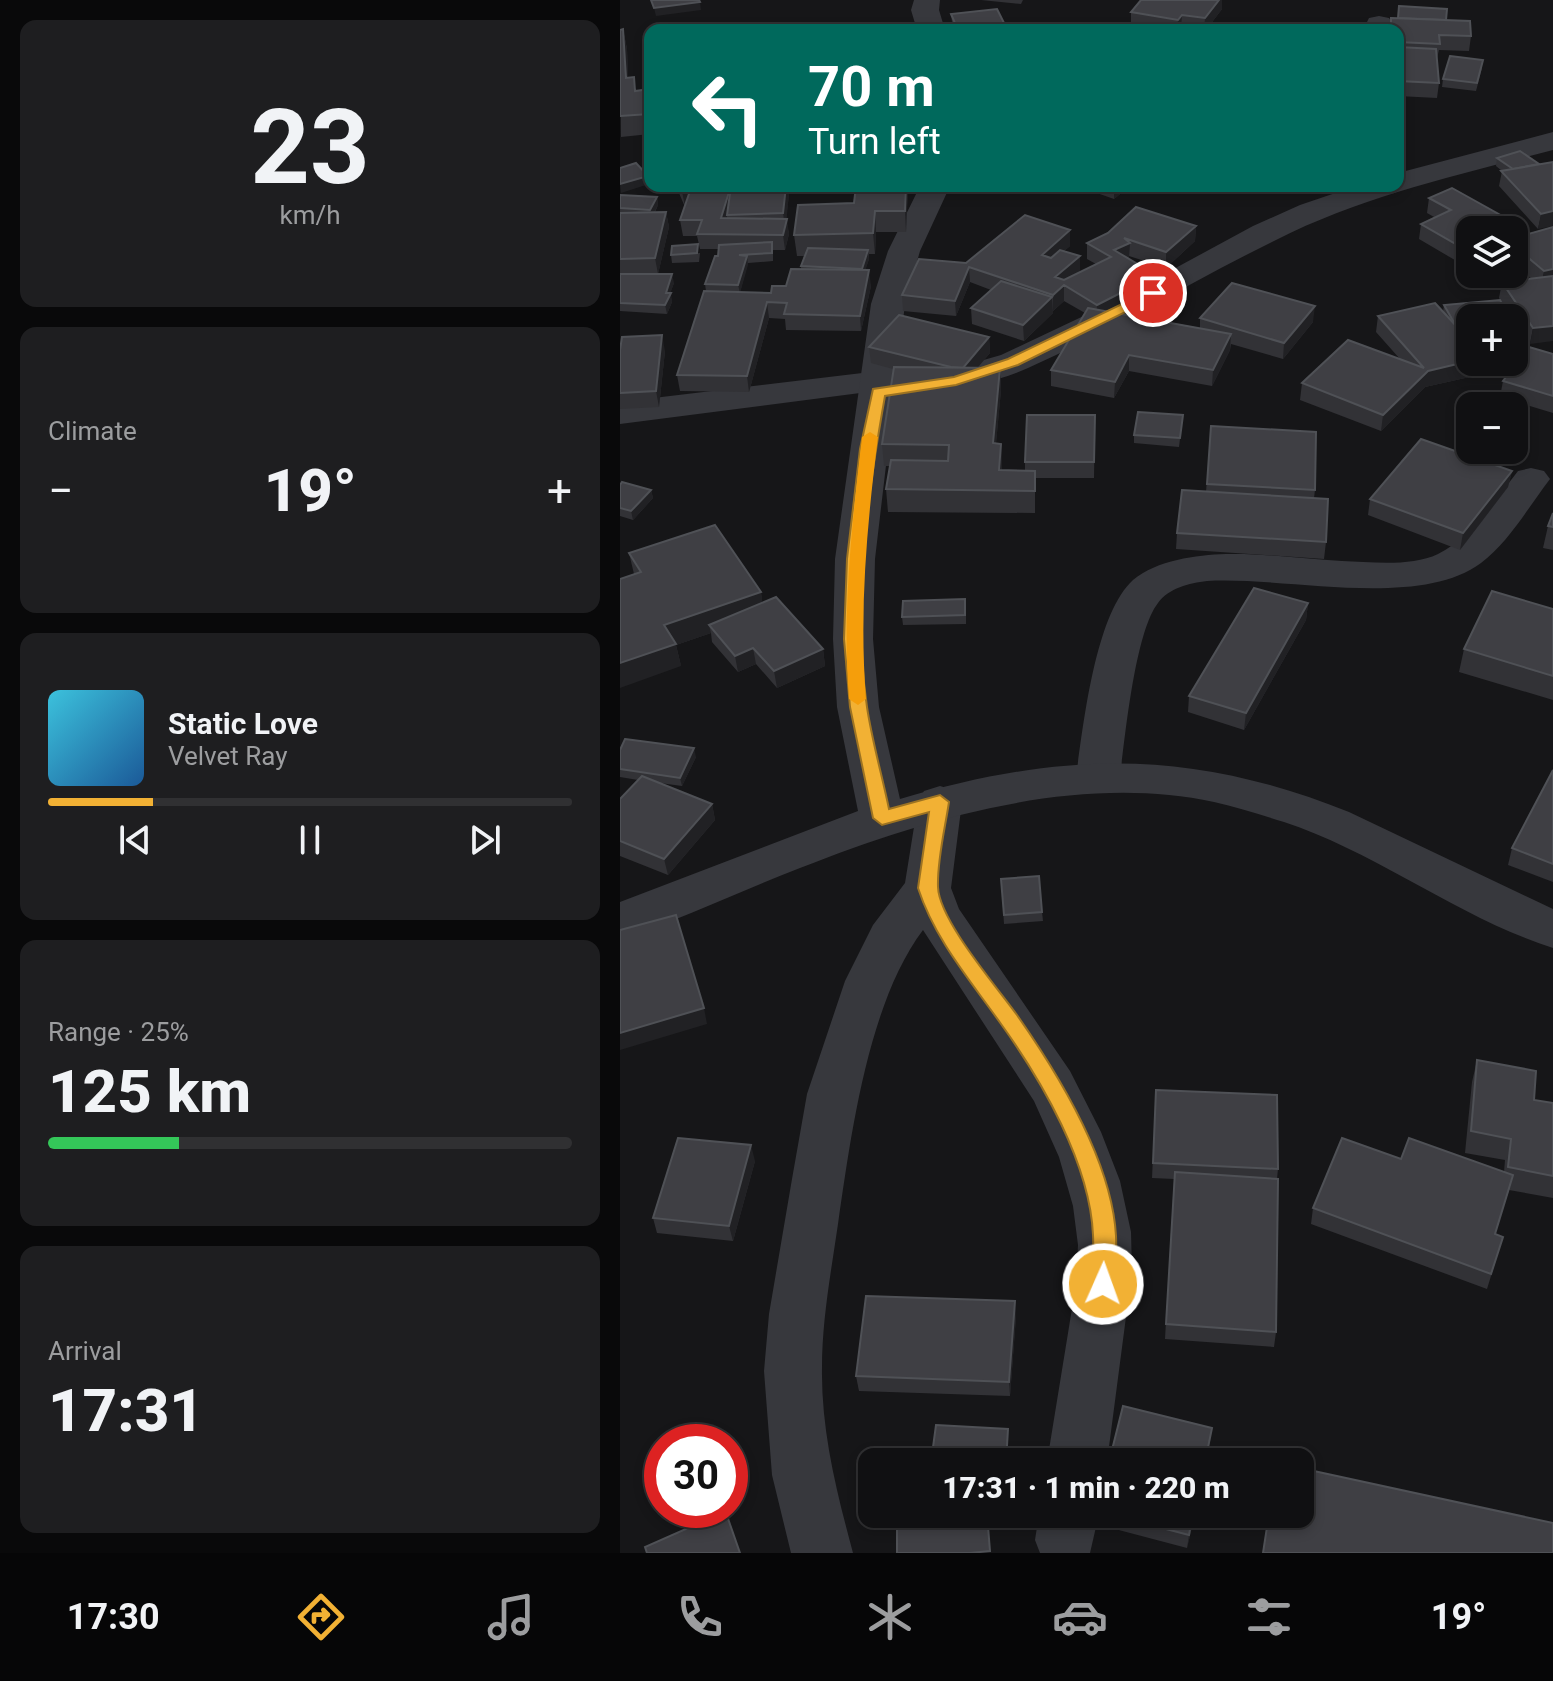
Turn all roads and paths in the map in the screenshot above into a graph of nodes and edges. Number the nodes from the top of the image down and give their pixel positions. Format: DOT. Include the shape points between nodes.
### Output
graph roads {
  1 [pos="927,0"];
  2 [pos="929,24"];
  3 [pos="1553,141"];
  4 [pos="1404,180"];
  5 [pos="932,192"];
  6 [pos="1369,192"];
  7 [pos="878,387"];
  8 [pos="620,413"];
  9 [pos="1531,479"];
  10 [pos="1098,777"];
  11 [pos="940,802"];
  12 [pos="882,818"];
  13 [pos="928,888"];
  14 [pos="620,921"];
  15 [pos="1553,930"];
  16 [pos="1079,1448"];
  17 [pos="822,1553"];
  1 -- 2 [label="street"];
  3 -- 4 [label="street"];
  5 -- 7 [label="street" via="904,251 888,304"];
  6 -- 7 [label="street" via="1264,233 1123,310 1013,362 956,381"];
  7 -- 8 [label="street"];
  7 -- 12 [label="street" via="855,559 853,639 858,707"];
  9 -- 10 [label="street" via="1476,548 1450,564 1414,574 1209,567 1156,583 1141,596 1130,619 1106,716"];
  10 -- 11 [label="street"];
  10 -- 15 [label="street" via="1180,780 1300,810"];
  11 -- 12 [label="street"];
  11 -- 13 [label="street"];
  12 -- 14 [label="street"];
  13 -- 16 [label="street" via="954,945 1060,1099 1099,1202 1105,1234 1103,1284"];
  13 -- 17 [label="street" via="890,938 869,981 833,1094 818,1179 793,1371 802,1475"];
}
